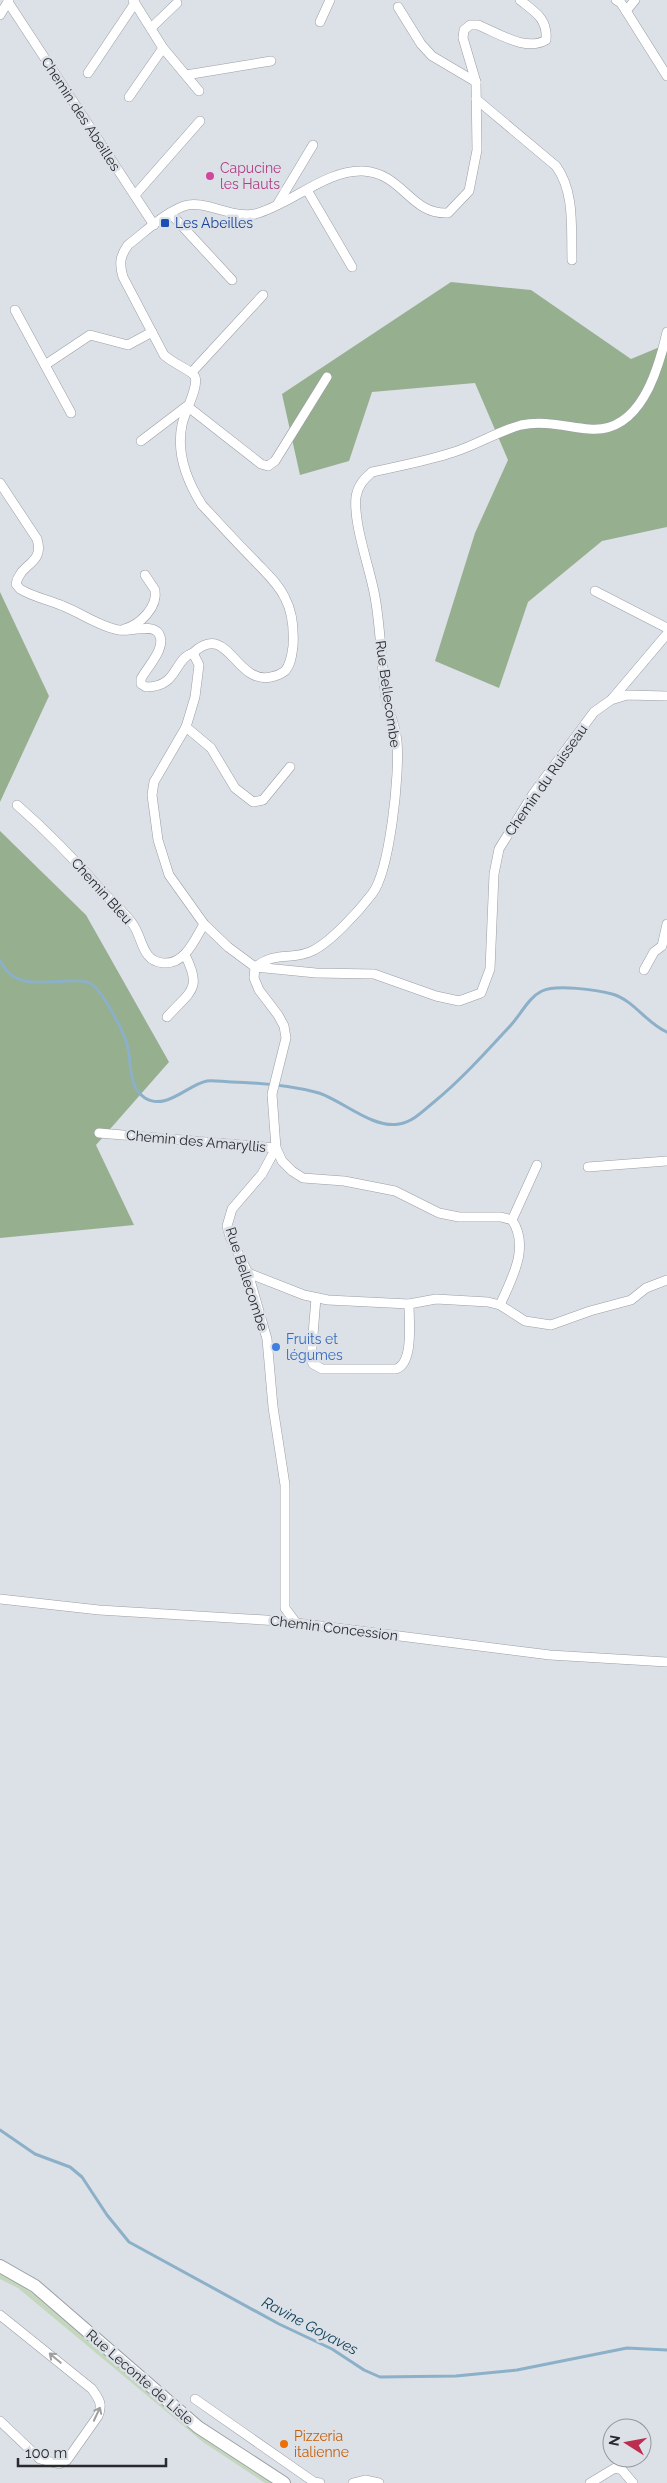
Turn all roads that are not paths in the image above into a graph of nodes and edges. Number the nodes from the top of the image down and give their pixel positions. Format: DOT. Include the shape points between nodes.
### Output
graph roads {
  1 [pos="330,0"];
  2 [pos="520,0"];
  3 [pos="616,0"];
  4 [pos="635,0"];
  5 [pos="9,1"];
  6 [pos="134,2"];
  7 [pos="176,3"];
  8 [pos="398,7"];
  9 [pos="626,11"];
  10 [pos="0,15"];
  11 [pos="320,22"];
  12 [pos="151,28"];
  13 [pos="164,48"];
  14 [pos="271,61"];
  15 [pos="88,73"];
  16 [pos="186,75"];
  17 [pos="667,76"];
  18 [pos="476,82"];
  19 [pos="199,91"];
  20 [pos="129,97"];
  21 [pos="476,99"];
  22 [pos="200,120"];
  23 [pos="313,145"];
  24 [pos="307,190"];
  25 [pos="135,196"];
  26 [pos="277,206"];
  27 [pos="170,213"];
  28 [pos="154,225"];
  29 [pos="572,260"];
  30 [pos="352,267"];
  31 [pos="232,280"];
  32 [pos="263,295"];
  33 [pos="15,310"];
  34 [pos="152,332"];
  35 [pos="667,332"];
  36 [pos="45,365"];
  37 [pos="192,372"];
  38 [pos="327,377"];
  39 [pos="187,406"];
  40 [pos="71,413"];
  41 [pos="141,441"];
  42 [pos="0,484"];
  43 [pos="145,575"];
  44 [pos="594,591"];
  45 [pos="667,628"];
  46 [pos="119,630"];
  47 [pos="665,638"];
  48 [pos="192,652"];
  49 [pos="667,696"];
  50 [pos="611,700"];
  51 [pos="186,728"];
  52 [pos="290,768"];
  53 [pos="17,805"];
  54 [pos="204,924"];
  55 [pos="667,924"];
  56 [pos="185,955"];
  57 [pos="255,967"];
  58 [pos="644,970"];
  59 [pos="167,1017"];
  60 [pos="99,1133"];
  61 [pos="276,1148"];
  62 [pos="667,1161"];
  63 [pos="537,1165"];
  64 [pos="588,1167"];
  65 [pos="512,1220"];
  66 [pos="248,1273"];
  67 [pos="667,1280"];
  68 [pos="316,1298"];
  69 [pos="409,1304"];
  70 [pos="500,1305"];
  71 [pos="0,1599"];
  72 [pos="296,1623"];
  73 [pos="667,1662"];
  74 [pos="0,2266"];
  75 [pos="0,2314"];
  76 [pos="195,2400"];
  77 [pos="0,2421"];
  78 [pos="284,2483"];
  79 [pos="320,2483"];
  80 [pos="352,2483"];
  81 [pos="379,2483"];
  82 [pos="590,2483"];
  83 [pos="633,2483"];
  1 -- 11 [label="street"];
  2 -- 18 [label="street" via="542,17 547,29 546,40 537,46 526,44 478,25 470,25 464,30 463,38"];
  3 -- 9 [label="street"];
  4 -- 9 [label="street"];
  5 -- 10 [label="street"];
  5 -- 25 [label="street, Chemin des Abeilles"];
  6 -- 12 [label="street"];
  6 -- 15 [label="street"];
  7 -- 12 [label="street"];
  8 -- 18 [label="street" via="432,56"];
  9 -- 17 [label="street"];
  12 -- 13 [label="street"];
  13 -- 16 [label="street"];
  13 -- 20 [label="street"];
  14 -- 16 [label="street"];
  16 -- 19 [label="street"];
  18 -- 21 [label="street"];
  21 -- 24 [label="street" via="475,171 469,192 448,213 429,211 393,180 363,171 337,175"];
  21 -- 29 [label="street" via="556,166 565,178 569,192"];
  22 -- 25 [label="street"];
  23 -- 26 [label="street"];
  24 -- 26 [label="street"];
  24 -- 30 [label="street"];
  25 -- 28 [label="street, Chemin des Abeilles"];
  26 -- 27 [label="street" via="242,215 193,205"];
  27 -- 28 [label="street"];
  27 -- 31 [label="street"];
  28 -- 34 [label="street" via="128,245 120,260 123,277"];
  32 -- 37 [label="street"];
  33 -- 36 [label="street"];
  34 -- 36 [label="street" via="128,345 90,335"];
  34 -- 37 [label="street" via="171,363"];
  35 -- 57 [label="street, Rue Bellecombe" via="651,384 639,406 619,423 604,429 545,423 521,425 455,452 372,472 362,481 356,497 356,511 375,598 386,699 397,742 393,823 382,872 373,893 321,945 301,954 266,959"];
  36 -- 40 [label="street"];
  37 -- 39 [label="street" via="196,381"];
  38 -- 39 [label="street" via="275,461 268,466 261,464"];
  39 -- 41 [label="street"];
  39 -- 48 [label="street" via="182,424 181,458 193,490 202,505 278,586 291,612 294,633 292,654 284,671 266,678 249,674 222,646 212,643 201,645"];
  42 -- 46 [label="street" via="37,539 39,547 36,558 17,578 16,584 20,589"];
  43 -- 46 [label="street" via="155,590 154,602 135,624"];
  44 -- 45 [label="street"];
  46 -- 48 [label="street" via="145,628 160,635 158,652 141,679 141,684 146,687 172,678 183,659"];
  47 -- 50 [label="street"];
  48 -- 51 [label="street" via="199,665 195,697"];
  49 -- 50 [label="street, Chemin du Ruisseau" via="627,695"];
  50 -- 57 [label="street, Chemin du Ruisseau" via="594,712 533,794 499,849 494,874 490,969 481,993 459,1001 374,974"];
  51 -- 52 [label="street" via="211,748 235,788 253,802 263,800"];
  51 -- 54 [label="street" via="154,782 152,795 158,840 169,875"];
  53 -- 56 [label="street, Chemin Bleu" via="54,837 131,922 150,958 164,963"];
  54 -- 56 [label="street"];
  54 -- 57 [label="street"];
  55 -- 58 [label="street" via="662,946 654,952"];
  56 -- 59 [label="street" via="194,973 194,983 191,991"];
  57 -- 61 [label="street" via="254,978 259,990 284,1026 286,1038 272,1094"];
  60 -- 61 [label="street, Chemin des Amaryllis"];
  61 -- 65 [label="street, Chemin des Amaryllis" via="287,1166 304,1178 344,1181 395,1191 439,1213"];
  61 -- 66 [label="street, Rue Bellecombe" via="262,1174 229,1216 230,1237"];
  62 -- 64 [label="street"];
  63 -- 65 [label="street"];
  65 -- 70 [label="street" via="519,1230 520,1247 517,1265"];
  66 -- 68 [label="street"];
  66 -- 72 [label="street, Rue Bellecombe" via="267,1339 272,1407 285,1484 285,1608"];
  67 -- 70 [label="street" via="646,1288 631,1300 557,1324 525,1321"];
  68 -- 69 [label="street"];
  68 -- 69 [label="street" via="311,1359 313,1364 322,1368 402,1367 408,1349"];
  69 -- 70 [label="street" via="436,1299"];
  71 -- 72 [label="street, Chemin Concession" via="99,1610"];
  72 -- 73 [label="street, Chemin Concession" via="550,1655"];
  74 -- 78 [label="main road, Rue Leconte de Lisle" via="36,2286 198,2426"];
  77 -- 75 [label="street, one-way" via="40,2459 59,2464 67,2460 101,2408 100,2400 92,2389"];
  76 -- 79 [label="street"];
  80 -- 81 [label="street" via="365,2480"];
  82 -- 83 [label="street" via="615,2468 622,2470"];
}
